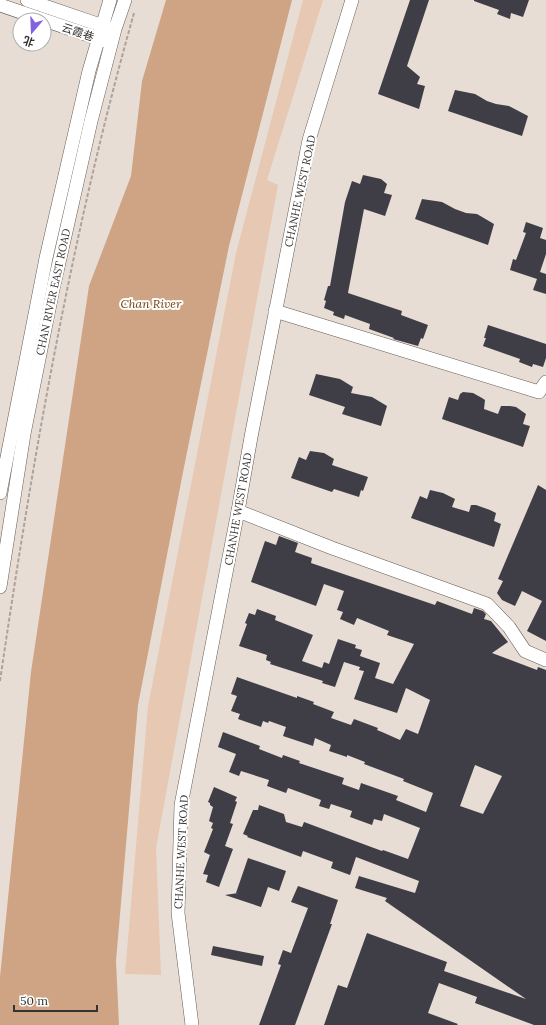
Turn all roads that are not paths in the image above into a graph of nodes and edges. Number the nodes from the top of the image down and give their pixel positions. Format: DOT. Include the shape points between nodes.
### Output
graph roads {
  1 [pos="27,0"];
  2 [pos="110,0"];
  3 [pos="124,0"];
  4 [pos="352,0"];
  5 [pos="0,5"];
  6 [pos="109,27"];
  7 [pos="99,39"];
  8 [pos="111,43"];
  9 [pos="275,311"];
  10 [pos="546,382"];
  11 [pos="0,494"];
  12 [pos="238,511"];
  13 [pos="0,587"];
  14 [pos="546,660"];
  15 [pos="192,1025"];
  1 -- 6 [label="street, 云霞巷"];
  2 -- 6 [label="street, CHAN RIVER EAST ROAD"];
  3 -- 6 [label="street, CHAN RIVER EAST ROAD"];
  4 -- 9 [label="street, CHANHE WEST ROAD" via="309,140"];
  5 -- 7 [label="street, 云霞巷"];
  6 -- 7 [label="street, CHAN RIVER EAST ROAD"];
  6 -- 8 [label="street, CHAN RIVER EAST ROAD"];
  7 -- 8 [label="street, 云霞巷"];
  7 -- 11 [label="street, CHAN RIVER EAST ROAD" via="46,258"];
  8 -- 13 [label="street, CHAN RIVER EAST ROAD" via="77,178 35,375"];
  9 -- 10 [label="street" via="539,392"];
  9 -- 12 [label="street, CHANHE WEST ROAD"];
  12 -- 14 [label="street" via="487,604 509,627 525,651"];
  12 -- 15 [label="street, CHANHE WEST ROAD" via="181,805 178,914"];
}
